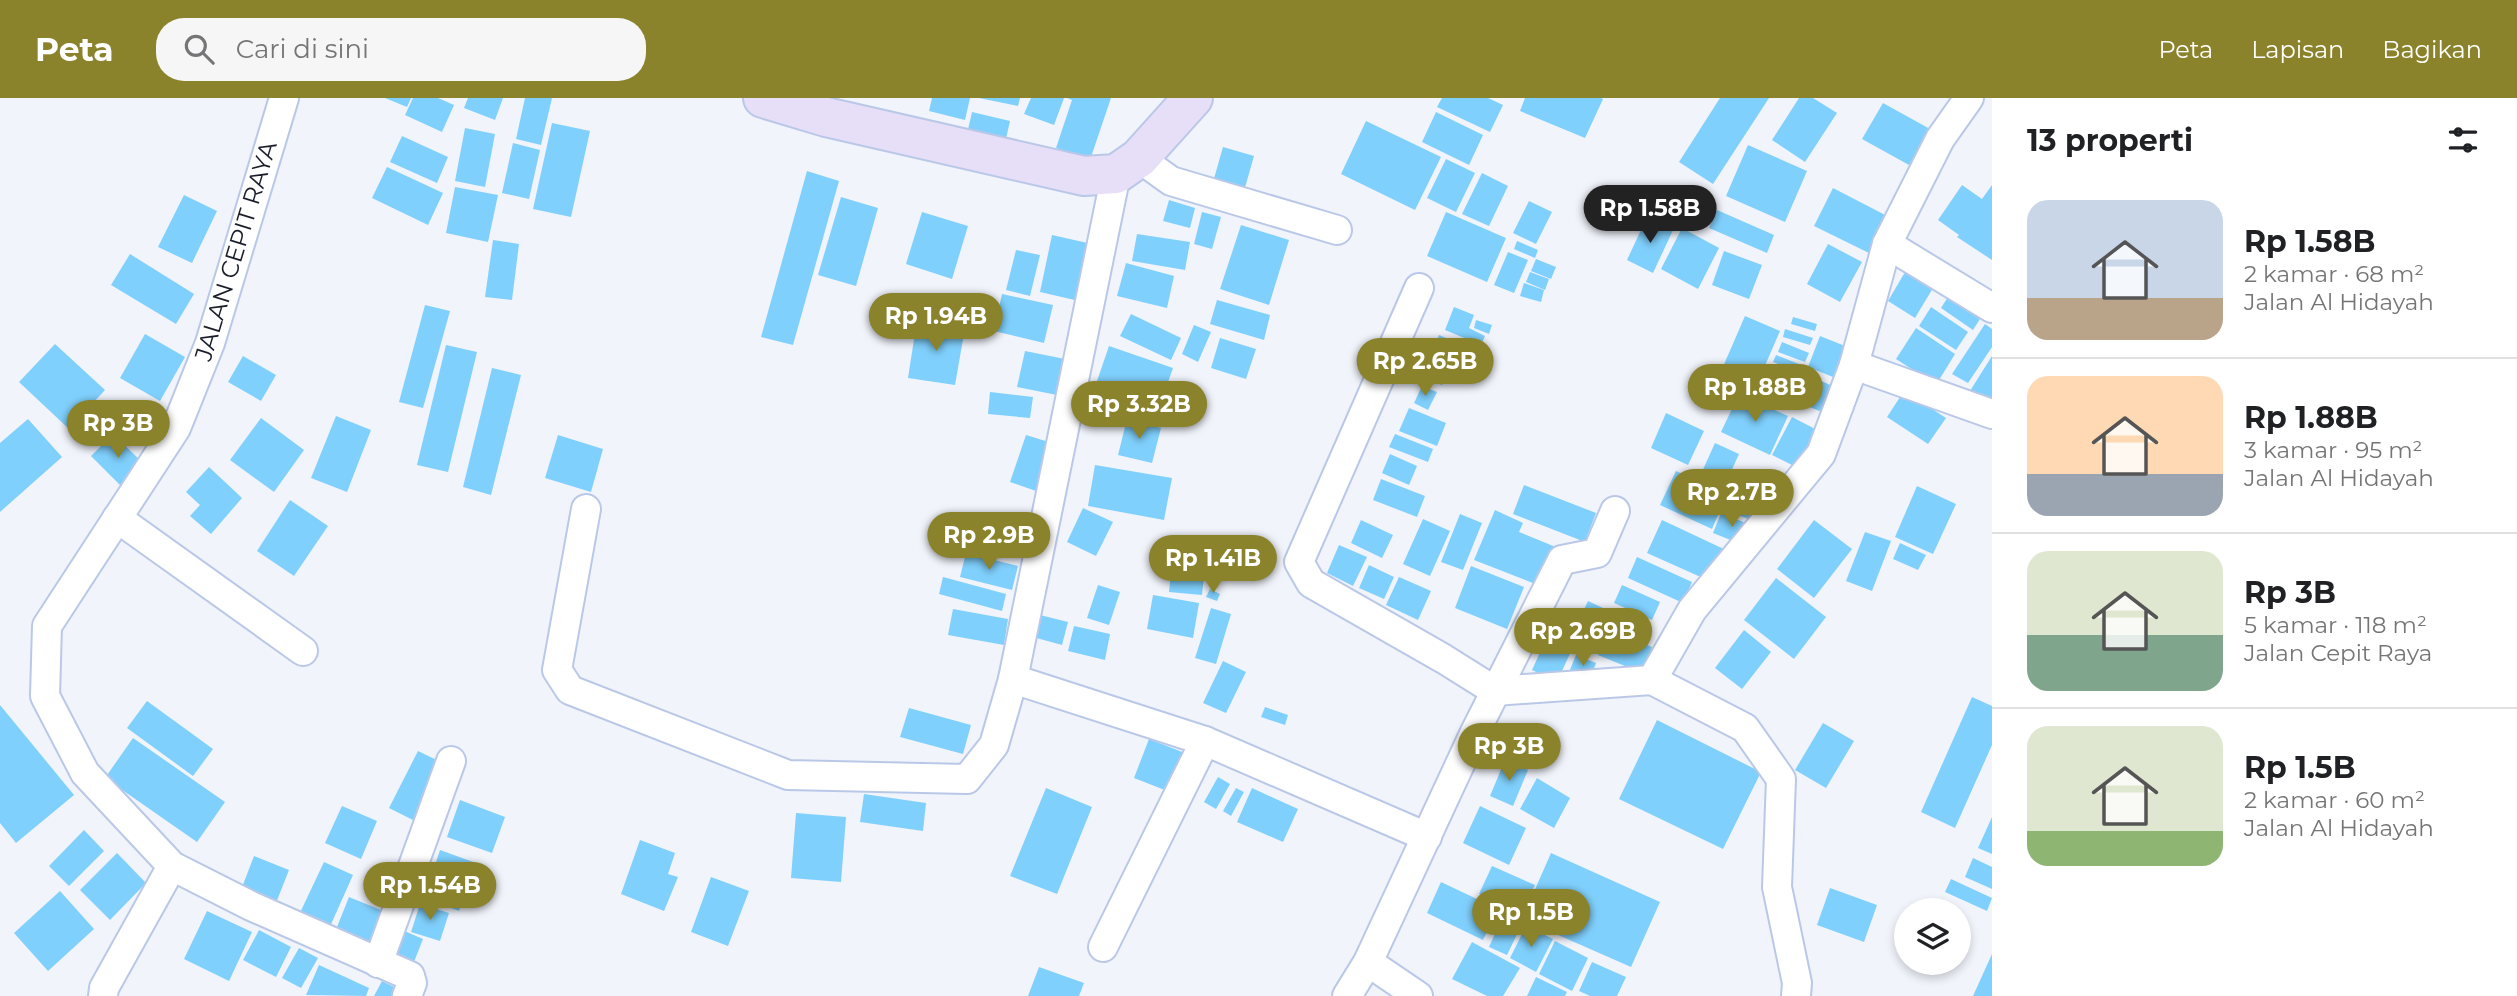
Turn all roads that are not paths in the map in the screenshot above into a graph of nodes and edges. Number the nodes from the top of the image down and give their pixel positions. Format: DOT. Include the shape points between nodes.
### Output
graph roads {
  1 [pos="284,98"];
  2 [pos="763,98"];
  3 [pos="1193,98"];
  4 [pos="1969,98"];
  5 [pos="1128,166"];
  6 [pos="1337,230"];
  7 [pos="1887,244"];
  8 [pos="1419,288"];
  9 [pos="1992,308"];
  10 [pos="1854,365"];
  11 [pos="1992,414"];
  12 [pos="586,509"];
  13 [pos="1615,511"];
  14 [pos="117,518"];
  15 [pos="303,651"];
  16 [pos="1013,679"];
  17 [pos="1652,680"];
  18 [pos="1495,691"];
  19 [pos="1205,741"];
  20 [pos="451,761"];
  21 [pos="1427,838"];
  22 [pos="172,866"];
  23 [pos="1103,947"];
  24 [pos="378,962"];
  25 [pos="1368,962"];
  26 [pos="103,996"];
  27 [pos="407,996"];
  28 [pos="1347,996"];
  29 [pos="1418,996"];
  30 [pos="1796,996"];
  1 -- 14 [label="street, JALAN CEPIT RAYA" via="210,343 176,428"];
  2 -- 5 [label="main road" via="1050,170 1084,176"];
  3 -- 5 [label="main road"];
  4 -- 7 [label="street" via="1940,139"];
  5 -- 6 [label="street"];
  5 -- 16 [label="street"];
  7 -- 9 [label="street"];
  7 -- 10 [label="street"];
  8 -- 18 [label="street" via="1298,562 1311,583"];
  10 -- 11 [label="street"];
  10 -- 17 [label="street" via="1821,454 1692,610"];
  12 -- 16 [label="street" via="557,670 570,690 788,775 967,779 994,745"];
  13 -- 18 [label="street" via="1597,553 1562,560"];
  14 -- 15 [label="street"];
  14 -- 22 [label="street, JALAN CEPIT RAYA" via="47,626 46,696 85,773"];
  16 -- 19 [label="street"];
  17 -- 18 [label="street"];
  17 -- 30 [label="street" via="1745,728 1781,779 1777,887"];
  18 -- 21 [label="street"];
  19 -- 21 [label="street"];
  19 -- 23 [label="street"];
  20 -- 24 [label="street"];
  21 -- 25 [label="street"];
  22 -- 24 [label="street"];
  22 -- 26 [label="street"];
  24 -- 27 [label="street" via="412,978"];
  25 -- 28 [label="street"];
  25 -- 29 [label="street"];
}
